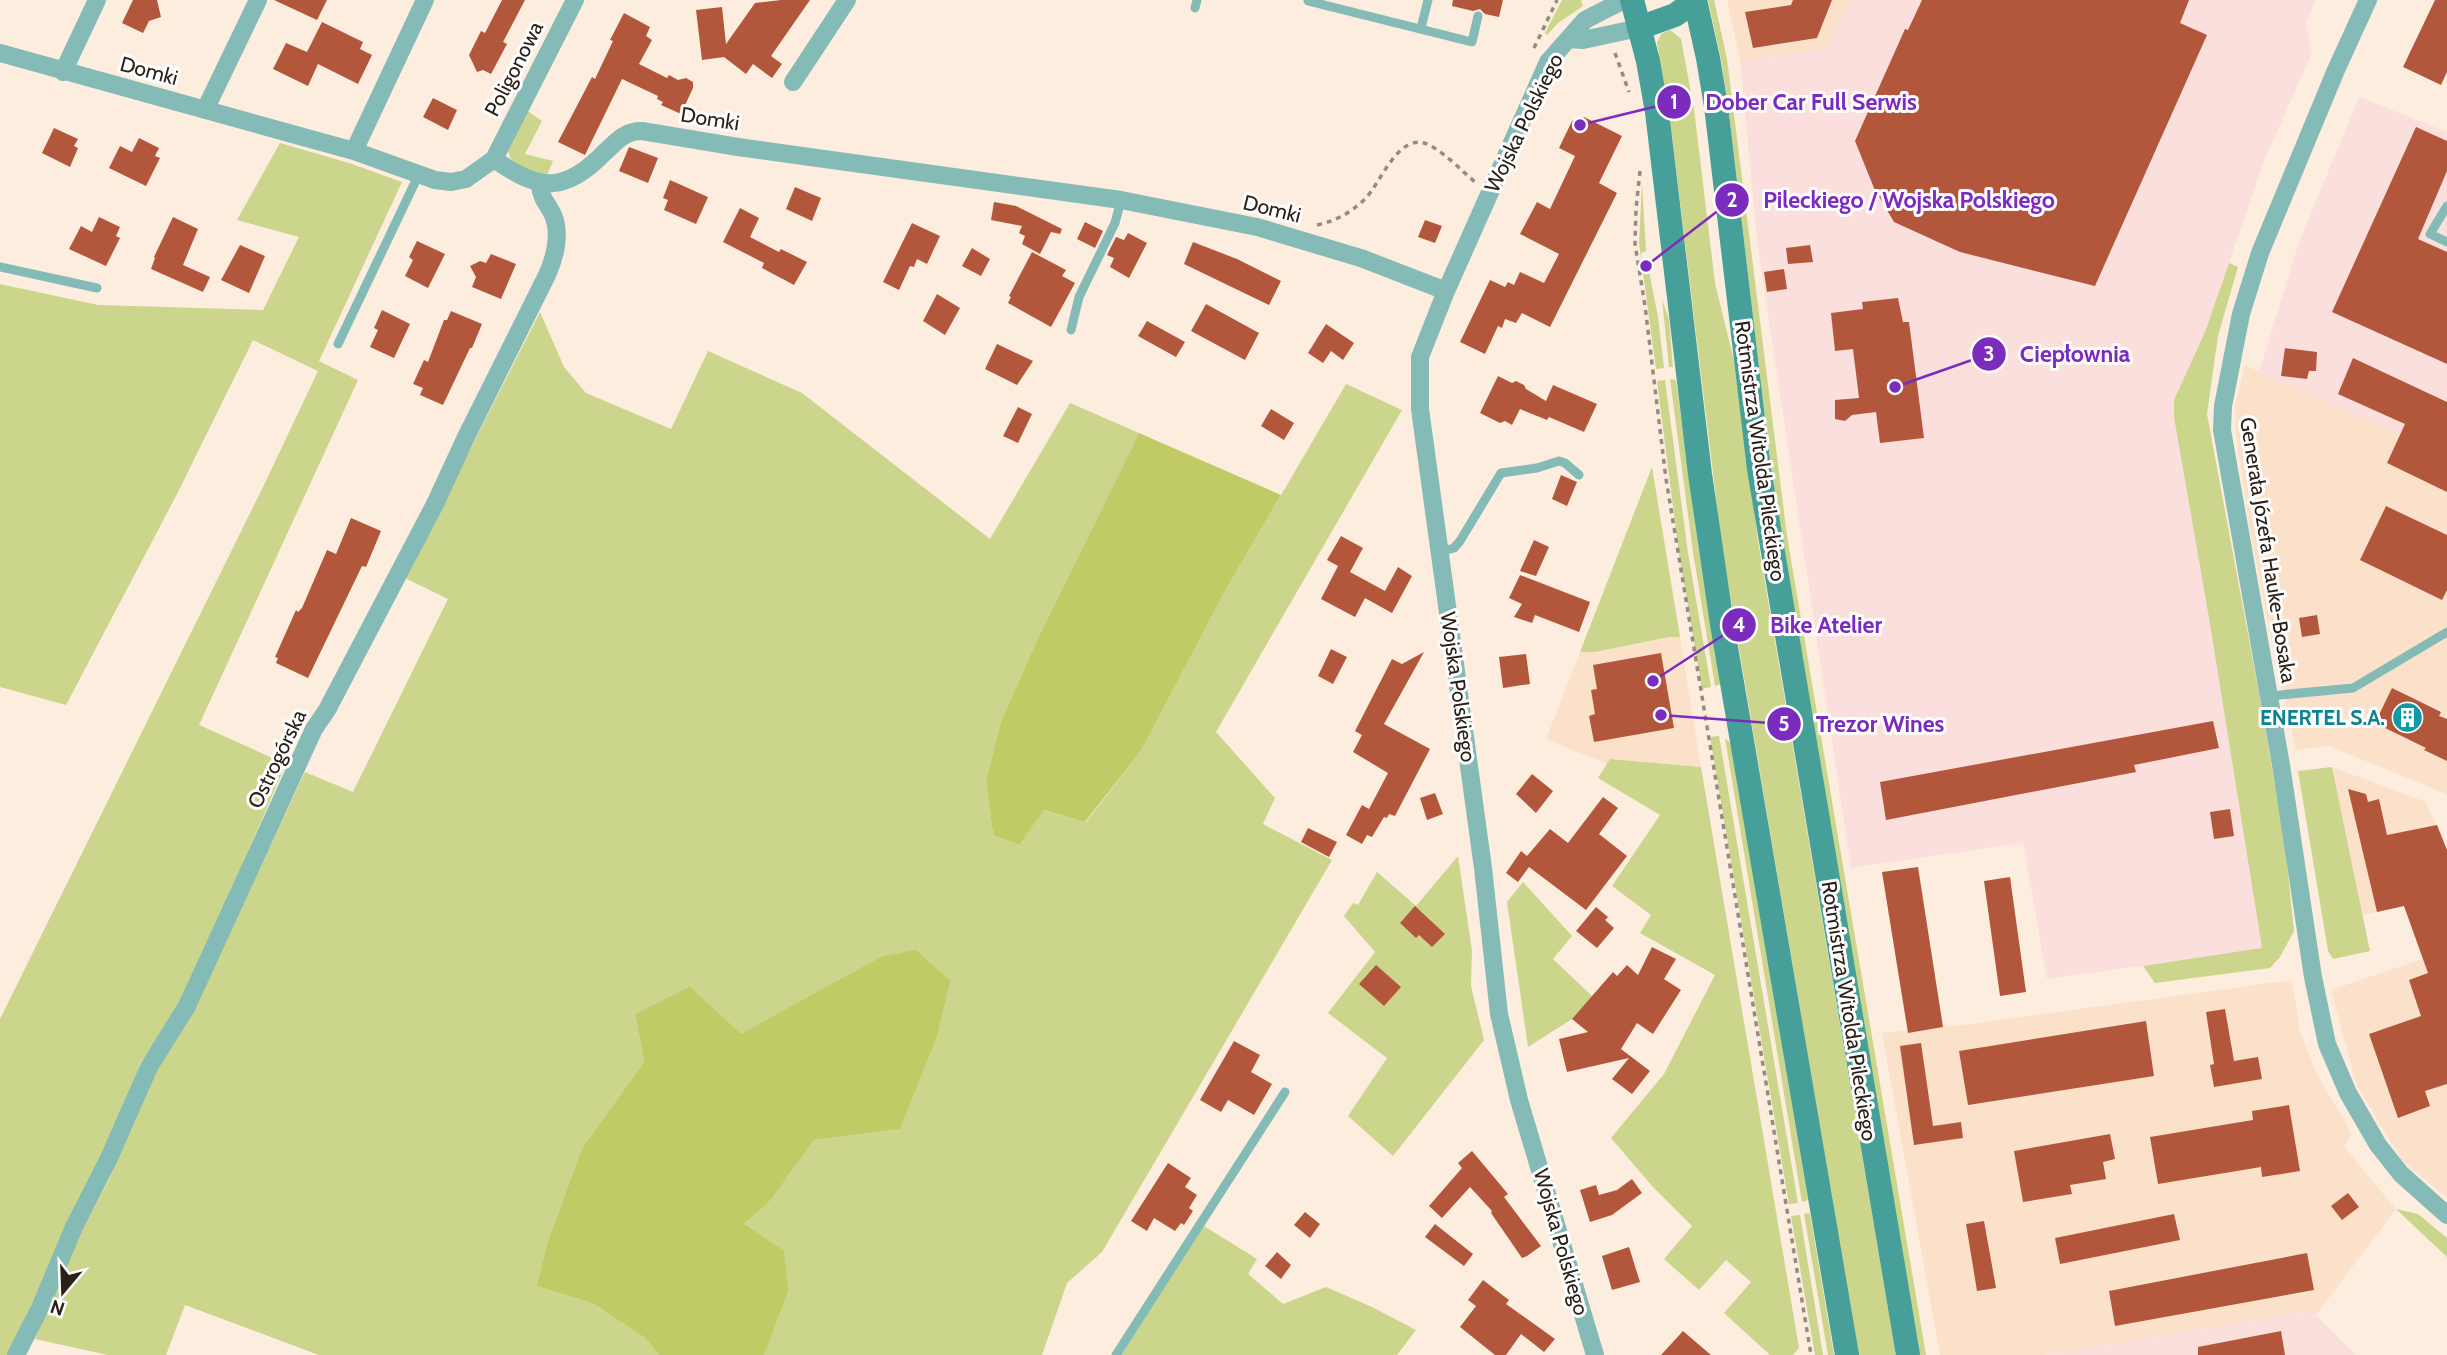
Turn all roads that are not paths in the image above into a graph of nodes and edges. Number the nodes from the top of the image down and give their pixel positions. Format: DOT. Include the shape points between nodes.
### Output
graph roads {
  1 [pos="97,0"];
  2 [pos="258,0"];
  3 [pos="425,0"];
  4 [pos="575,0"];
  5 [pos="847,0"];
  6 [pos="1428,0"];
  7 [pos="1624,0"];
  8 [pos="1632,0"];
  9 [pos="1693,0"];
  10 [pos="2368,0"];
  11 [pos="1308,1"];
  12 [pos="1334,4"];
  13 [pos="1478,16"];
  14 [pos="1422,28"];
  15 [pos="1639,28"];
  16 [pos="1568,39"];
  17 [pos="0,53"];
  18 [pos="63,72"];
  19 [pos="793,82"];
  20 [pos="205,110"];
  21 [pos="354,151"];
  22 [pos="494,159"];
  23 [pos="419,174"];
  24 [pos="540,184"];
  25 [pos="1121,200"];
  26 [pos="2447,206"];
  27 [pos="2447,243"];
  28 [pos="0,267"];
  29 [pos="97,288"];
  30 [pos="1446,290"];
  31 [pos="1071,330"];
  32 [pos="338,344"];
  33 [pos="1579,475"];
  34 [pos="1439,552"];
  35 [pos="2447,632"];
  36 [pos="2269,696"];
  37 [pos="1285,1092"];
  38 [pos="2447,1215"];
  39 [pos="16,1355"];
  40 [pos="1116,1355"];
  41 [pos="1595,1355"];
  42 [pos="1847,1355"];
  43 [pos="1908,1355"];
  1 -- 18 [label="street"];
  2 -- 20 [label="street"];
  3 -- 21 [label="street"];
  4 -- 22 [label="street, Poligonowa"];
  5 -- 19 [label="street"];
  6 -- 14 [label="lane"];
  7 -- 16 [label="street, Wojska Polskiego" via="1585,20"];
  8 -- 15 [label="main road"];
  9 -- 15 [label="main road, Wojska Polskiego" via="1675,15"];
  9 -- 43 [label="main road, Rotmistrza Witolda Pileckiego" via="1716,106 1759,469"];
  10 -- 36 [label="street, Generała Józefa Hauke-Bosaka" via="2260,253 2241,314 2223,406 2221,430"];
  11 -- 12 [label="lane"];
  12 -- 14 [label="lane"];
  13 -- 14 [label="lane" via="1472,41"];
  15 -- 16 [label="street, Wojska Polskiego"];
  15 -- 42 [label="main road" via="1657,112 1722,624"];
  16 -- 30 [label="street, Wojska Polskiego" via="1548,62"];
  17 -- 18 [label="street, Domki"];
  18 -- 20 [label="street, Domki"];
  20 -- 21 [label="street, Domki"];
  21 -- 23 [label="street, Domki"];
  22 -- 23 [label="street, Domki" via="472,177 459,181 443,182"];
  22 -- 24 [label="street"];
  23 -- 32 [label="lane"];
  24 -- 25 [label="street, Domki" via="576,177 630,131 642,131"];
  24 -- 39 [label="street, Ostrogórska" via="556,230 547,275 435,504 314,729 187,1006 149,1068"];
  25 -- 30 [label="street, Domki" via="1281,233"];
  25 -- 31 [label="lane" via="1115,223 1079,297"];
  26 -- 27 [label="lane" via="2430,234"];
  28 -- 29 [label="lane"];
  30 -- 34 [label="street, Wojska Polskiego" via="1420,357 1420,409"];
  33 -- 34 [label="lane" via="1559,461 1501,473 1460,541"];
  34 -- 41 [label="street, Wojska Polskiego" via="1499,1014 1519,1100"];
  35 -- 36 [label="lane" via="2353,688"];
  36 -- 38 [label="street, Generała Józefa Hauke-Bosaka" via="2313,977 2328,1044 2348,1093 2378,1145 2401,1174"];
  37 -- 40 [label="lane"];
}
